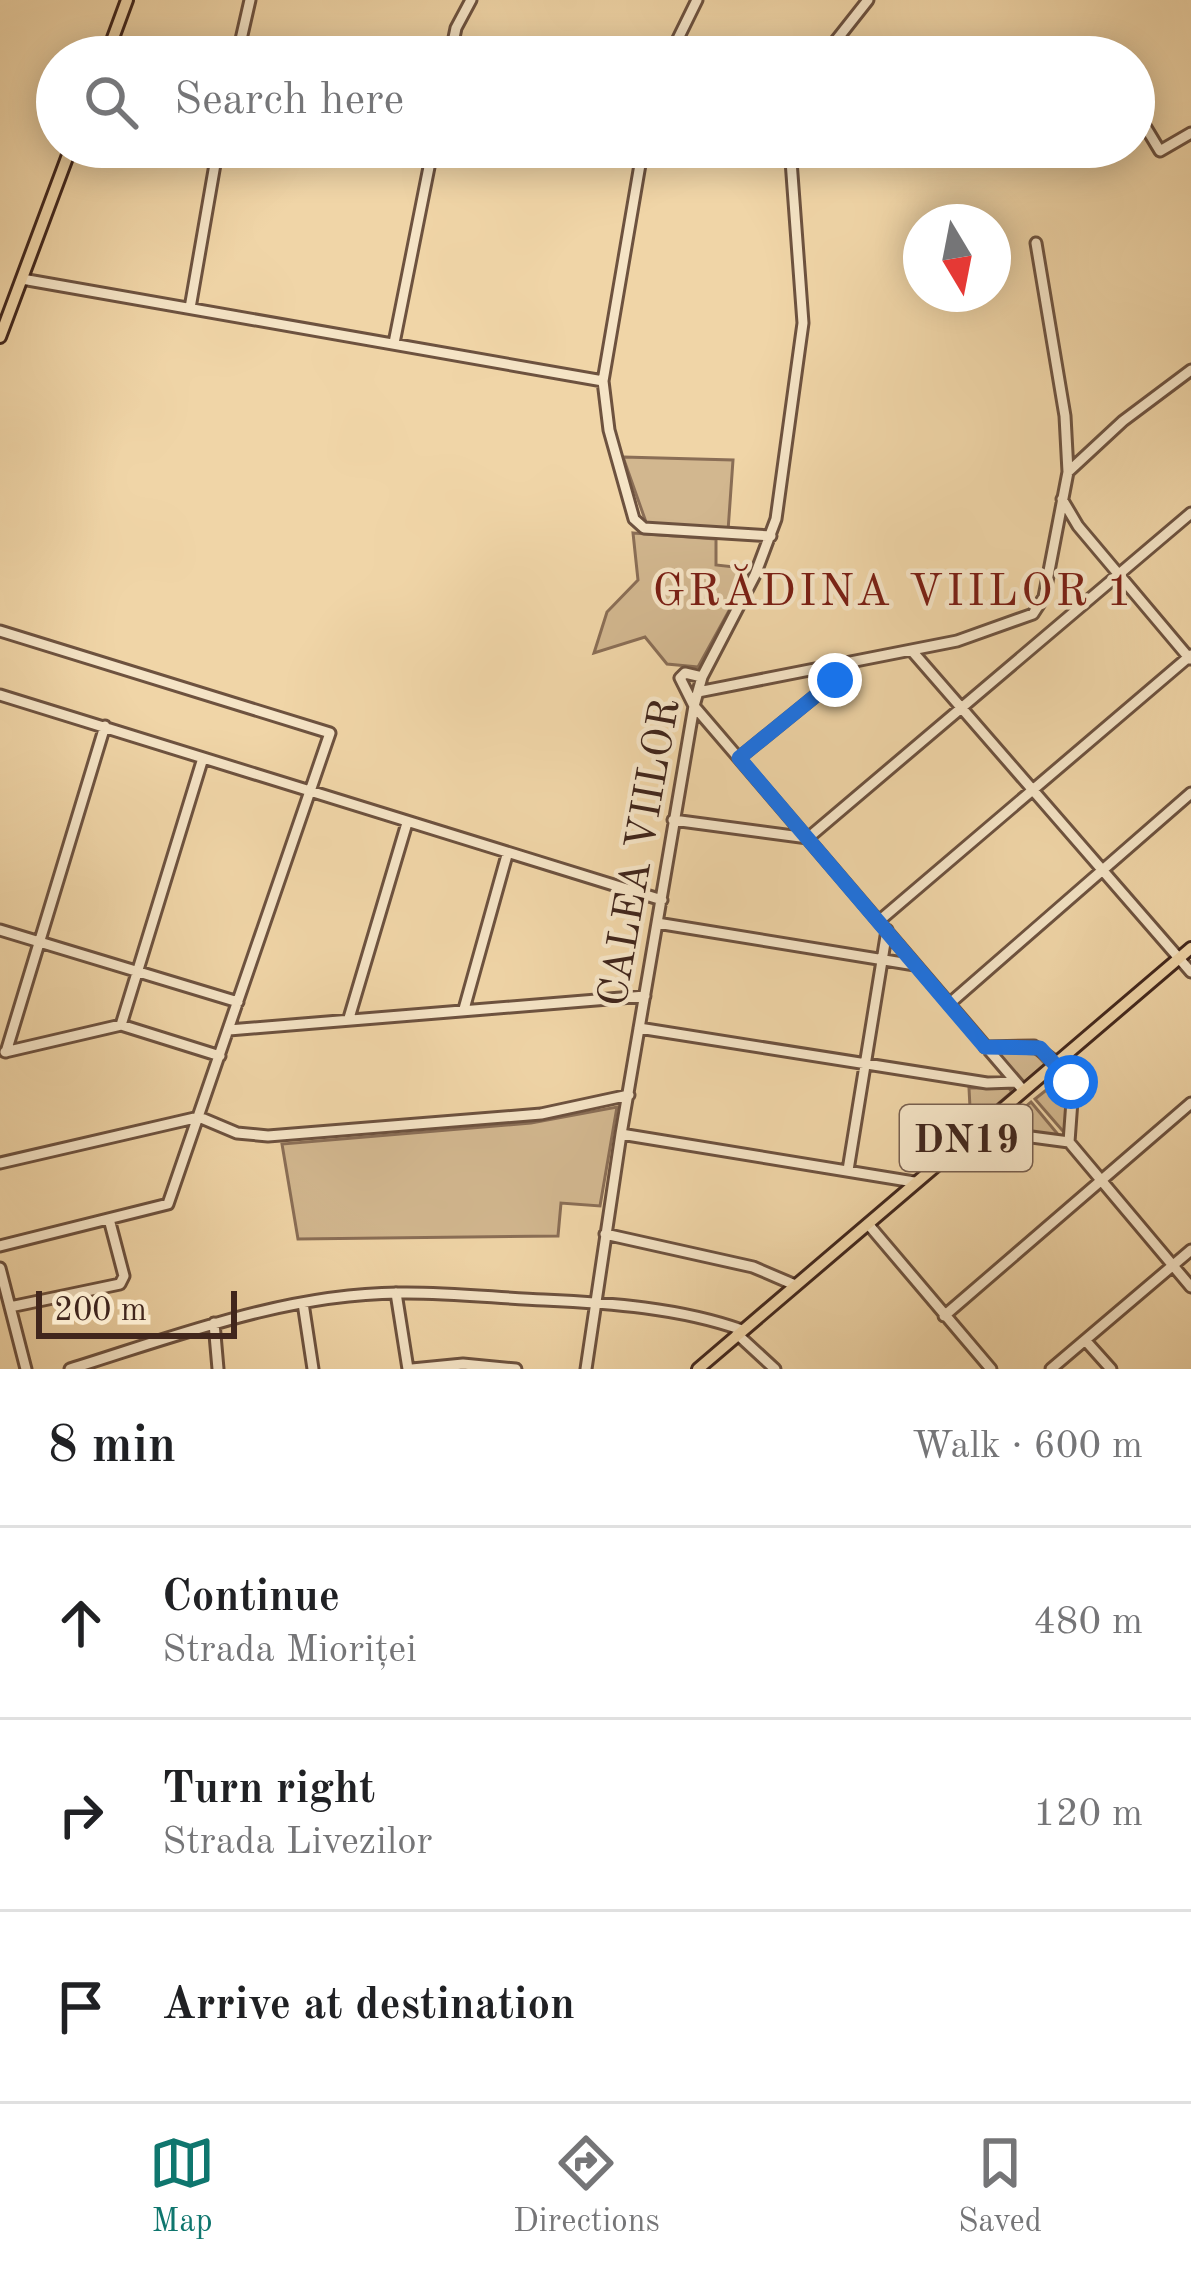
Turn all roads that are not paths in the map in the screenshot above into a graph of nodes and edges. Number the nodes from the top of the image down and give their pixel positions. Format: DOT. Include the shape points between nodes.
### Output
graph roads {
  1 [pos="127,0"];
  2 [pos="250,0"];
  3 [pos="471,0"];
  4 [pos="697,0"];
  5 [pos="868,0"];
  6 [pos="114,36"];
  7 [pos="242,36"];
  8 [pos="455,36"];
  9 [pos="679,36"];
  10 [pos="840,36"];
  11 [pos="1191,133"];
  12 [pos="1155,144"];
  13 [pos="63,168"];
  14 [pos="214,168"];
  15 [pos="429,168"];
  16 [pos="640,168"];
  17 [pos="792,168"];
  18 [pos="1036,243"];
  19 [pos="22,279"];
  20 [pos="190,308"];
  21 [pos="0,337"];
  22 [pos="394,343"];
  23 [pos="1191,370"];
  24 [pos="602,381"];
  25 [pos="1068,472"];
  26 [pos="1062,500"];
  27 [pos="1191,513"];
  28 [pos="1078,526"];
  29 [pos="1057,527"];
  30 [pos="771,536"];
  31 [pos="1118,575"];
  32 [pos="0,631"];
  33 [pos="912,651"];
  34 [pos="1190,658"];
  35 [pos="847,665"];
  36 [pos="702,677"];
  37 [pos="698,692"];
  38 [pos="0,694"];
  39 [pos="694,706"];
  40 [pos="964,706"];
  41 [pos="105,726"];
  42 [pos="203,758"];
  43 [pos="739,758"];
  44 [pos="1033,788"];
  45 [pos="310,793"];
  46 [pos="1191,793"];
  47 [pos="674,820"];
  48 [pos="407,823"];
  49 [pos="808,838"];
  50 [pos="507,855"];
  51 [pos="1104,869"];
  52 [pos="662,901"];
  53 [pos="657,923"];
  54 [pos="883,926"];
  55 [pos="0,930"];
  56 [pos="38,941"];
  57 [pos="1191,948"];
  58 [pos="881,958"];
  59 [pos="1179,958"];
  60 [pos="915,965"];
  61 [pos="139,971"];
  62 [pos="1191,972"];
  63 [pos="645,996"];
  64 [pos="238,1002"];
  65 [pos="949,1004"];
  66 [pos="464,1009"];
  67 [pos="349,1018"];
  68 [pos="121,1025"];
  69 [pos="639,1028"];
  70 [pos="229,1030"];
  71 [pos="985,1047"];
  72 [pos="3,1052"];
  73 [pos="220,1056"];
  74 [pos="1056,1062"];
  75 [pos="863,1065"];
  76 [pos="1019,1086"];
  77 [pos="629,1095"];
  78 [pos="1191,1103"];
  79 [pos="992,1116"];
  80 [pos="199,1118"];
  81 [pos="621,1134"];
  82 [pos="1069,1142"];
  83 [pos="0,1163"];
  84 [pos="848,1169"];
  85 [pos="1100,1181"];
  86 [pos="914,1183"];
  87 [pos="109,1219"];
  88 [pos="868,1223"];
  89 [pos="605,1234"];
  90 [pos="0,1246"];
  91 [pos="1191,1250"];
  92 [pos="1173,1265"];
  93 [pos="0,1268"];
  94 [pos="795,1285"];
  95 [pos="1191,1286"];
  96 [pos="396,1293"];
  97 [pos="597,1302"];
  98 [pos="303,1303"];
  99 [pos="10,1307"];
  100 [pos="944,1316"];
  101 [pos="713,1320"];
  102 [pos="214,1323"];
  103 [pos="736,1335"];
  104 [pos="1085,1340"];
  105 [pos="26,1369"];
  106 [pos="70,1369"];
  107 [pos="218,1369"];
  108 [pos="313,1369"];
  109 [pos="410,1369"];
  110 [pos="516,1369"];
  111 [pos="586,1369"];
  112 [pos="698,1369"];
  113 [pos="775,1369"];
  114 [pos="991,1369"];
  115 [pos="1051,1369"];
  116 [pos="1111,1369"];
  1 -- 6 [label="main road"];
  2 -- 7 [label="street"];
  3 -- 8 [label="street"];
  4 -- 9 [label="street"];
  5 -- 10 [label="street"];
  11 -- 12 [label="street" via="1160,152"];
  13 -- 19 [label="main road"];
  14 -- 20 [label="street"];
  15 -- 22 [label="street"];
  16 -- 24 [label="street"];
  17 -- 30 [label="street, CALEA VIILOR" via="802,323"];
  18 -- 25 [label="street"];
  19 -- 20 [label="street"];
  19 -- 21 [label="main road"];
  20 -- 22 [label="street"];
  22 -- 24 [label="street"];
  23 -- 25 [label="street"];
  24 -- 30 [label="street" via="638,525"];
  25 -- 26 [label="street"];
  26 -- 28 [label="street"];
  26 -- 29 [label="street"];
  27 -- 31 [label="street"];
  28 -- 29 [label="street"];
  28 -- 31 [label="street"];
  29 -- 33 [label="street" via="1044,597 1033,614"];
  30 -- 36 [label="street, CALEA VIILOR"];
  31 -- 34 [label="street"];
  31 -- 40 [label="street"];
  32 -- 45 [label="street" via="330,733"];
  33 -- 35 [label="street"];
  33 -- 40 [label="street"];
  34 -- 44 [label="street"];
  35 -- 37 [label="street"];
  35 -- 43 [label="street"];
  36 -- 37 [label="street, CALEA VIILOR"];
  36 -- 39 [label="street" via="680,678"];
  37 -- 39 [label="street, CALEA VIILOR"];
  38 -- 41 [label="street"];
  39 -- 43 [label="street"];
  39 -- 47 [label="street, CALEA VIILOR"];
  40 -- 44 [label="street"];
  40 -- 49 [label="street"];
  41 -- 42 [label="street"];
  41 -- 56 [label="street"];
  42 -- 45 [label="street"];
  42 -- 61 [label="street"];
  43 -- 49 [label="street"];
  44 -- 51 [label="street"];
  44 -- 54 [label="street"];
  45 -- 48 [label="street"];
  45 -- 64 [label="street"];
  46 -- 51 [label="street"];
  47 -- 49 [label="street"];
  47 -- 52 [label="street, CALEA VIILOR"];
  48 -- 50 [label="street"];
  48 -- 67 [label="street"];
  49 -- 54 [label="street"];
  50 -- 52 [label="street"];
  50 -- 66 [label="street"];
  51 -- 59 [label="street"];
  51 -- 65 [label="street"];
  52 -- 53 [label="street, CALEA VIILOR"];
  53 -- 58 [label="street"];
  53 -- 63 [label="street, CALEA VIILOR"];
  54 -- 58 [label="street"];
  54 -- 60 [label="street"];
  55 -- 56 [label="street"];
  56 -- 61 [label="street"];
  56 -- 72 [label="street"];
  57 -- 59 [label="main road, DN19"];
  58 -- 60 [label="street"];
  58 -- 75 [label="street"];
  59 -- 62 [label="street"];
  59 -- 74 [label="main road, DN19"];
  60 -- 65 [label="street"];
  61 -- 64 [label="street"];
  61 -- 68 [label="street"];
  63 -- 66 [label="street"];
  63 -- 69 [label="street, CALEA VIILOR"];
  64 -- 70 [label="street"];
  65 -- 71 [label="street"];
  66 -- 67 [label="street"];
  67 -- 70 [label="street"];
  68 -- 72 [label="street"];
  68 -- 73 [label="street"];
  69 -- 75 [label="street"];
  69 -- 77 [label="street, CALEA VIILOR"];
  70 -- 73 [label="street"];
  71 -- 74 [label="street" via="1034,1046"];
  71 -- 76 [label="street"];
  73 -- 80 [label="street"];
  74 -- 76 [label="main road, DN19"];
  74 -- 82 [label="street" via="1073,1087"];
  75 -- 76 [label="street"];
  75 -- 84 [label="street"];
  76 -- 79 [label="main road, DN19"];
  77 -- 80 [label="street" via="541,1114 268,1136"];
  77 -- 81 [label="street, CALEA VIILOR"];
  78 -- 85 [label="street"];
  79 -- 82 [label="street" via="1009,1134"];
  79 -- 86 [label="main road, DN19"];
  80 -- 83 [label="street"];
  80 -- 87 [label="street" via="168,1204"];
  81 -- 84 [label="street"];
  81 -- 89 [label="street, CALEA VIILOR"];
  82 -- 85 [label="street"];
  84 -- 86 [label="street"];
  85 -- 92 [label="street"];
  85 -- 100 [label="street"];
  86 -- 88 [label="main road, DN19"];
  87 -- 90 [label="street"];
  87 -- 99 [label="street" via="120,1284"];
  88 -- 94 [label="main road, DN19"];
  88 -- 100 [label="street"];
  89 -- 94 [label="street" via="753,1267"];
  89 -- 97 [label="street, CALEA VIILOR"];
  91 -- 92 [label="street"];
  92 -- 95 [label="street"];
  92 -- 104 [label="street"];
  93 -- 99 [label="street"];
  94 -- 103 [label="main road, DN19"];
  96 -- 97 [label="street"];
  96 -- 98 [label="street"];
  96 -- 109 [label="street"];
  97 -- 101 [label="street"];
  97 -- 111 [label="street, CALEA VIILOR"];
  98 -- 102 [label="street"];
  98 -- 108 [label="street"];
  99 -- 105 [label="street"];
  100 -- 114 [label="street"];
  101 -- 103 [label="street"];
  101 -- 103 [label="street"];
  102 -- 106 [label="street"];
  102 -- 107 [label="street"];
  103 -- 112 [label="main road, DN19"];
  103 -- 113 [label="street"];
  104 -- 115 [label="street"];
  104 -- 116 [label="street"];
  109 -- 110 [label="street"];
}
